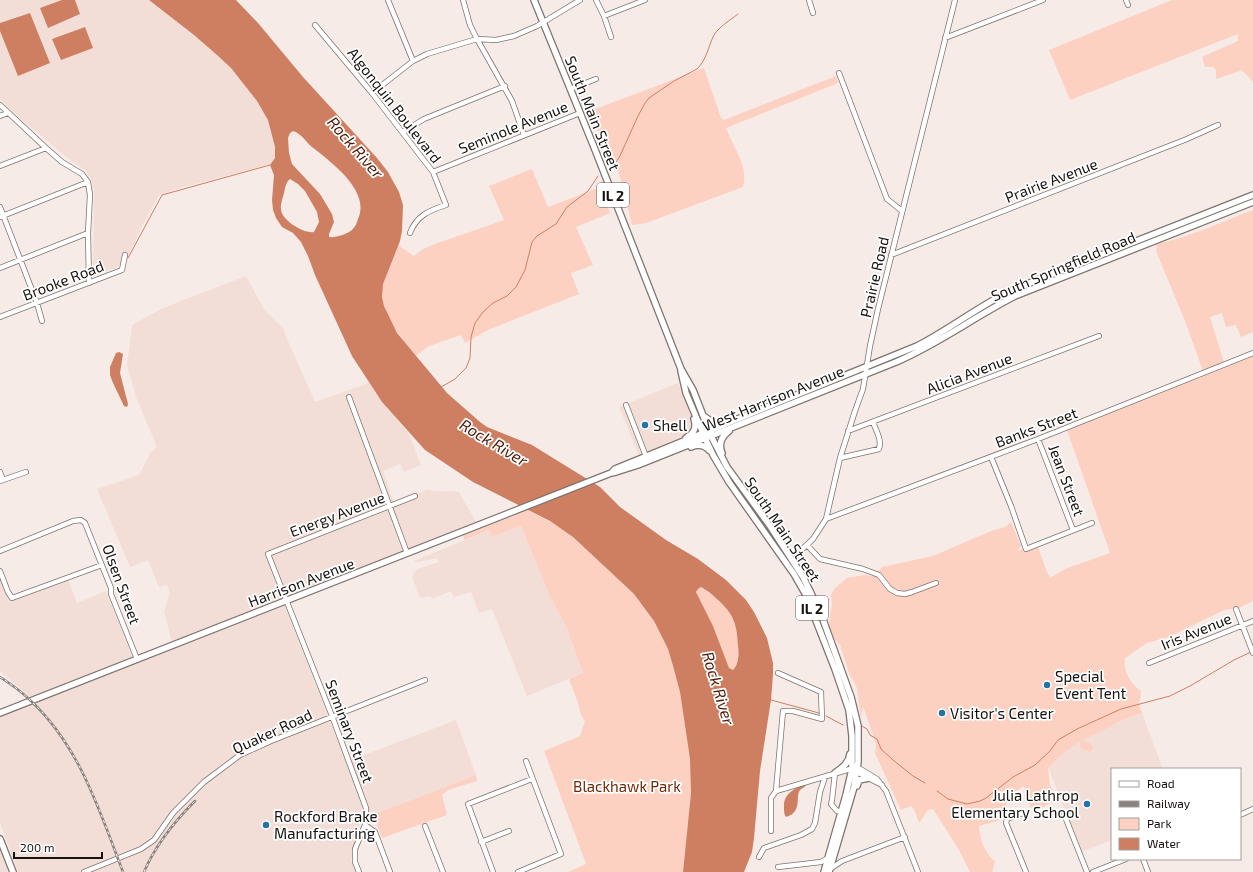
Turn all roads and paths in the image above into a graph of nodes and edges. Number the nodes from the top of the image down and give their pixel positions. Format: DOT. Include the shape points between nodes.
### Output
graph roads {
  1 [pos="388,0"];
  2 [pos="463,0"];
  3 [pos="534,0"];
  4 [pos="580,0"];
  5 [pos="596,0"];
  6 [pos="645,0"];
  7 [pos="809,0"];
  8 [pos="954,0"];
  9 [pos="1043,0"];
  10 [pos="1126,0"];
  11 [pos="1128,5"];
  12 [pos="813,12"];
  13 [pos="604,16"];
  14 [pos="544,22"];
  15 [pos="314,25"];
  16 [pos="611,37"];
  17 [pos="946,38"];
  18 [pos="476,39"];
  19 [pos="413,61"];
  20 [pos="839,73"];
  21 [pos="596,79"];
  22 [pos="504,86"];
  23 [pos="570,89"];
  24 [pos="372,93"];
  25 [pos="0,105"];
  26 [pos="8,113"];
  27 [pos="580,113"];
  28 [pos="0,116"];
  29 [pos="1218,125"];
  30 [pos="403,132"];
  31 [pos="524,135"];
  32 [pos="46,148"];
  33 [pos="0,166"];
  34 [pos="433,172"];
  35 [pos="88,182"];
  36 [pos="1253,195"];
  37 [pos="1253,202"];
  38 [pos="0,207"];
  39 [pos="902,211"];
  40 [pos="2,216"];
  41 [pos="88,233"];
  42 [pos="410,233"];
  43 [pos="124,255"];
  44 [pos="891,255"];
  45 [pos="20,259"];
  46 [pos="0,268"];
  47 [pos="89,283"];
  48 [pos="37,303"];
  49 [pos="0,317"];
  50 [pos="42,321"];
  51 [pos="1098,336"];
  52 [pos="1253,353"];
  53 [pos="867,367"];
  54 [pos="681,369"];
  55 [pos="866,374"];
  56 [pos="682,380"];
  57 [pos="349,397"];
  58 [pos="626,405"];
  59 [pos="773,405"];
  60 [pos="701,410"];
  61 [pos="873,422"];
  62 [pos="740,424"];
  63 [pos="848,431"];
  64 [pos="707,435"];
  65 [pos="1038,439"];
  66 [pos="678,443"];
  67 [pos="713,455"];
  68 [pos="991,457"];
  69 [pos="840,458"];
  70 [pos="648,459"];
  71 [pos="0,472"];
  72 [pos="26,472"];
  73 [pos="611,473"];
  74 [pos="2,481"];
  75 [pos="742,488"];
  76 [pos="415,496"];
  77 [pos="389,507"];
  78 [pos="826,519"];
  79 [pos="1092,523"];
  80 [pos="1072,530"];
  81 [pos="807,545"];
  82 [pos="785,550"];
  83 [pos="0,551"];
  84 [pos="799,551"];
  85 [pos="407,553"];
  86 [pos="268,554"];
  87 [pos="795,563"];
  88 [pos="102,565"];
  89 [pos="0,571"];
  90 [pos="936,584"];
  91 [pos="286,600"];
  92 [pos="1236,609"];
  93 [pos="1253,621"];
  94 [pos="1242,626"];
  95 [pos="1253,653"];
  96 [pos="137,659"];
  97 [pos="1149,663"];
  98 [pos="778,673"];
  99 [pos="425,680"];
  100 [pos="846,701"];
  101 [pos="0,713"];
  102 [pos="332,716"];
  103 [pos="526,762"];
  104 [pos="855,769"];
  105 [pos="836,773"];
  106 [pos="825,776"];
  107 [pos="869,778"];
  108 [pos="532,779"];
  109 [pos="882,785"];
  110 [pos="776,791"];
  111 [pos="849,805"];
  112 [pos="1253,810"];
  113 [pos="841,811"];
  114 [pos="1023,813"];
  115 [pos="1064,814"];
  116 [pos="1241,815"];
  117 [pos="364,825"];
  118 [pos="425,826"];
  119 [pos="771,831"];
  120 [pos="509,832"];
  121 [pos="905,837"];
  122 [pos="0,839"];
  123 [pos="481,842"];
  124 [pos="834,855"];
  125 [pos="759,857"];
  126 [pos="828,858"];
  127 [pos="1123,860"];
  128 [pos="1143,860"];
  129 [pos="842,861"];
  130 [pos="817,862"];
  131 [pos="778,867"];
  132 [pos="827,871"];
  133 [pos="13,872"];
  134 [pos="84,872"];
  135 [pos="359,872"];
  136 [pos="390,872"];
  137 [pos="443,872"];
  138 [pos="493,872"];
  139 [pos="518,872"];
  140 [pos="918,872"];
  141 [pos="1026,872"];
  142 [pos="1087,872"];
  143 [pos="1093,872"];
  144 [pos="1148,872"];
  1 -- 19 [label="street"];
  2 -- 18 [label="street"];
  3 -- 14 [label="main road, South Main Street / IL 2"];
  4 -- 14 [label="street"];
  5 -- 13 [label="street"];
  6 -- 13 [label="street"];
  7 -- 12 [label="street"];
  8 -- 17 [label="street, Prairie Road"];
  9 -- 17 [label="street"];
  10 -- 11 [label="street"];
  13 -- 16 [label="street"];
  14 -- 18 [label="street" via="514,36 496,40"];
  14 -- 23 [label="main road, South Main Street / IL 2"];
  15 -- 24 [label="street, Algonquin Boulevard"];
  17 -- 39 [label="street, Prairie Road"];
  18 -- 19 [label="street" via="441,48"];
  18 -- 22 [label="street"];
  19 -- 24 [label="street"];
  20 -- 39 [label="street" via="887,199"];
  21 -- 23 [label="street"];
  22 -- 30 [label="street" via="424,119"];
  22 -- 31 [label="street"];
  23 -- 27 [label="main road, South Main Street / IL 2"];
  24 -- 30 [label="street, Algonquin Boulevard"];
  25 -- 26 [label="street"];
  26 -- 28 [label="street"];
  26 -- 32 [label="street"];
  27 -- 31 [label="street, Seminole Avenue"];
  27 -- 54 [label="main road, South Main Street / IL 2"];
  29 -- 44 [label="street, Prairie Avenue"];
  30 -- 34 [label="street, Algonquin Boulevard"];
  31 -- 34 [label="street, Seminole Avenue"];
  32 -- 33 [label="street"];
  32 -- 35 [label="street" via="82,174"];
  34 -- 42 [label="street, Algonquin Boulevard" via="446,205 416,220"];
  35 -- 40 [label="street"];
  35 -- 41 [label="street"];
  36 -- 53 [label="main road, South Springfield Road" via="1012,290 925,342"];
  37 -- 55 [label="main road, South Springfield Road" via="1015,296 920,351"];
  38 -- 40 [label="street"];
  39 -- 44 [label="street, Prairie Road"];
  40 -- 45 [label="street"];
  41 -- 45 [label="street"];
  41 -- 47 [label="street"];
  43 -- 47 [label="street, Brooke Road" via="122,270"];
  44 -- 53 [label="street, Prairie Road"];
  45 -- 46 [label="street"];
  45 -- 48 [label="street"];
  47 -- 48 [label="street, Brooke Road"];
  48 -- 49 [label="street, Brooke Road"];
  48 -- 50 [label="street"];
  51 -- 61 [label="street, Alicia Avenue"];
  52 -- 65 [label="street, Banks Street"];
  53 -- 55 [label="street, Prairie Road"];
  53 -- 59 [label="main road, West Harrison Avenue"];
  54 -- 56 [label="main road, South Main Street / IL 2"];
  54 -- 60 [label="main road, South Main Street / IL 2"];
  55 -- 62 [label="main road, West Harrison Avenue"];
  55 -- 63 [label="street, Prairie Road"];
  56 -- 64 [label="main road, South Main Street / IL 2"];
  56 -- 66 [label="main road" via="695,427 689,436"];
  57 -- 77 [label="street"];
  58 -- 70 [label="street"];
  59 -- 60 [label="main road" via="720,424 707,419"];
  59 -- 64 [label="main road, West Harrison Avenue"];
  60 -- 64 [label="main road, South Main Street / IL 2"];
  61 -- 63 [label="street, Alicia Avenue"];
  61 -- 69 [label="street" via="879,437 879,449"];
  62 -- 64 [label="main road, West Harrison Avenue"];
  62 -- 75 [label="main road" via="725,434 720,445"];
  63 -- 69 [label="street, Prairie Road"];
  64 -- 66 [label="main road, West Harrison Avenue"];
  64 -- 67 [label="main road, South Main Street / IL 2"];
  64 -- 70 [label="main road, West Harrison Avenue"];
  64 -- 75 [label="main road, South Main Street / IL 2"];
  65 -- 68 [label="street, Banks Street"];
  65 -- 80 [label="street, Jean Street"];
  66 -- 70 [label="main road, West Harrison Avenue"];
  67 -- 70 [label="main road" via="706,447 697,445 661,458"];
  67 -- 100 [label="main road, South Main Street / IL 2" via="800,584 815,615"];
  68 -- 78 [label="street, Banks Street"];
  68 -- 80 [label="street" via="1026,549"];
  69 -- 78 [label="street, Prairie Road"];
  70 -- 73 [label="main road, West Harrison Avenue"];
  71 -- 74 [label="street"];
  72 -- 74 [label="street"];
  73 -- 85 [label="main road, Harrison Avenue"];
  75 -- 82 [label="main road, South Main Street / IL 2"];
  76 -- 77 [label="street, Energy Avenue"];
  77 -- 85 [label="street"];
  77 -- 86 [label="street, Energy Avenue"];
  78 -- 81 [label="street, Prairie Road"];
  79 -- 80 [label="street"];
  81 -- 84 [label="street, Prairie Road"];
  81 -- 90 [label="street" via="820,559 879,575 890,589 897,593 905,594"];
  82 -- 84 [label="street"];
  82 -- 87 [label="main road, South Main Street / IL 2"];
  83 -- 88 [label="street, Olsen Street" via="81,520 85,523"];
  84 -- 87 [label="street" via="794,558"];
  85 -- 91 [label="main road, Harrison Avenue"];
  86 -- 91 [label="street, Seminary Street"];
  87 -- 104 [label="main road, South Main Street / IL 2" via="821,614 851,697 858,732"];
  88 -- 89 [label="street" via="12,598"];
  88 -- 96 [label="street, Olsen Street"];
  91 -- 96 [label="main road, Harrison Avenue"];
  91 -- 102 [label="street, Seminary Street"];
  92 -- 94 [label="street"];
  93 -- 94 [label="street, Iris Avenue"];
  94 -- 95 [label="street"];
  94 -- 97 [label="street, Iris Avenue"];
  96 -- 101 [label="main road, Harrison Avenue"];
  98 -- 110 [label="street" via="821,692 822,719 793,711 783,711"];
  99 -- 102 [label="street, Quaker Road"];
  100 -- 104 [label="main road, South Main Street / IL 2" via="851,720"];
  100 -- 105 [label="main road" via="850,756"];
  102 -- 117 [label="street, Seminary Street" via="366,808"];
  102 -- 134 [label="street, Quaker Road" via="240,755 204,782 173,813 154,840 141,849"];
  103 -- 108 [label="street"];
  104 -- 105 [label="street"];
  104 -- 107 [label="street"];
  104 -- 109 [label="street" via="874,776"];
  104 -- 111 [label="main road, South Main Street / IL 2"];
  104 -- 113 [label="main road, South Main Street / IL 2"];
  105 -- 106 [label="street"];
  105 -- 113 [label="street" via="831,804 837,811"];
  106 -- 110 [label="street"];
  106 -- 125 [label="street" via="812,829 801,836 764,848"];
  107 -- 109 [label="street"];
  107 -- 111 [label="main road" via="858,782 853,801"];
  108 -- 123 [label="street" via="468,804"];
  108 -- 139 [label="street" via="561,854"];
  109 -- 121 [label="street"];
  110 -- 119 [label="street" via="771,798"];
  111 -- 124 [label="main road, South Main Street / IL 2"];
  112 -- 116 [label="street"];
  113 -- 126 [label="main road, South Main Street / IL 2"];
  114 -- 141 [label="street" via="1007,819 1006,823"];
  115 -- 142 [label="street"];
  117 -- 135 [label="street, Seminary Street" via="355,849 355,862"];
  117 -- 136 [label="street" via="375,832"];
  118 -- 137 [label="street"];
  120 -- 123 [label="street"];
  121 -- 129 [label="street"];
  121 -- 140 [label="street"];
  122 -- 133 [label="main road"];
  123 -- 138 [label="street"];
  124 -- 129 [label="street" via="837,860"];
  124 -- 132 [label="main road, South Main Street / IL 2"];
  126 -- 130 [label="street"];
  126 -- 132 [label="main road, South Main Street / IL 2"];
  127 -- 143 [label="street"];
  128 -- 144 [label="street"];
  129 -- 132 [label="street"];
  130 -- 131 [label="street"];
  130 -- 132 [label="street"];
}
